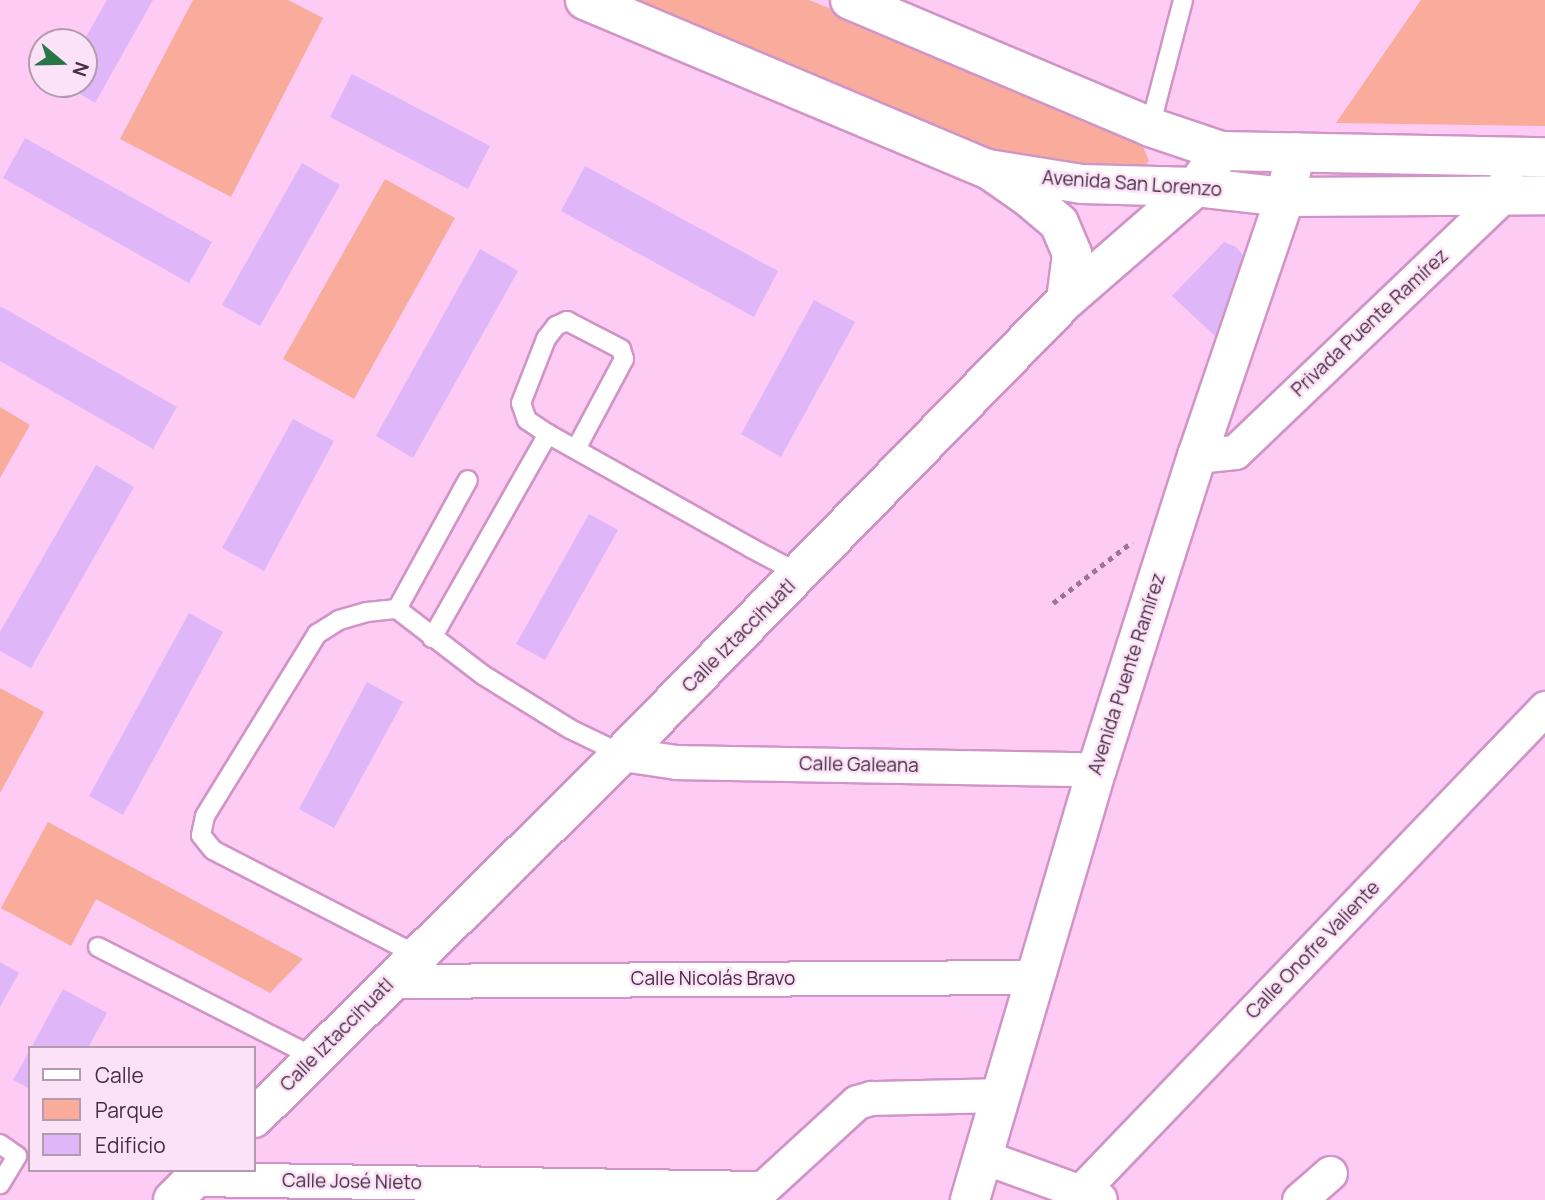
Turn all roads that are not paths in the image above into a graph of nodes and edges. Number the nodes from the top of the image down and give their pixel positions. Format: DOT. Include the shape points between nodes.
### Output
graph roads {
  1 [pos="585,0"];
  2 [pos="850,0"];
  3 [pos="1183,0"];
  4 [pos="1150,127"];
  5 [pos="1222,151"];
  6 [pos="1296,152"];
  7 [pos="1506,156"];
  8 [pos="1545,157"];
  9 [pos="988,169"];
  10 [pos="1196,187"];
  11 [pos="1505,194"];
  12 [pos="1545,195"];
  13 [pos="1285,197"];
  14 [pos="1066,300"];
  15 [pos="548,433"];
  16 [pos="576,449"];
  17 [pos="1197,456"];
  18 [pos="468,480"];
  19 [pos="800,574"];
  20 [pos="397,609"];
  21 [pos="432,638"];
  22 [pos="1545,708"];
  23 [pos="622,754"];
  24 [pos="1097,769"];
  25 [pos="99,947"];
  26 [pos="405,968"];
  27 [pos="1035,977"];
  28 [pos="314,1057"];
  29 [pos="1000,1095"];
  30 [pos="256,1116"];
  31 [pos="0,1144"];
  32 [pos="984,1157"];
  33 [pos="23,1158"];
  34 [pos="1330,1173"];
  35 [pos="185,1180"];
  36 [pos="0,1184"];
  37 [pos="756,1194"];
  38 [pos="1091,1196"];
  39 [pos="971,1200"];
  40 [pos="1299,1200"];
  1 -- 9 [label="street, Avenida San Lorenzo"];
  2 -- 4 [label="street, Avenida San Lorenzo"];
  3 -- 4 [label="lane"];
  4 -- 5 [label="street, Avenida San Lorenzo"];
  5 -- 6 [label="street, Avenida San Lorenzo"];
  5 -- 10 [label="street, Calle Iztaccihuatl"];
  6 -- 7 [label="street, Avenida San Lorenzo"];
  6 -- 13 [label="street, Avenida Puente Ramírez"];
  7 -- 8 [label="street, Avenida San Lorenzo"];
  7 -- 11 [label="street"];
  9 -- 10 [label="street, Avenida San Lorenzo" via="1082,184"];
  9 -- 14 [label="street" via="1059,223 1072,254"];
  10 -- 13 [label="street, Avenida San Lorenzo"];
  10 -- 14 [label="street, Calle Iztaccihuatl"];
  11 -- 12 [label="street, Avenida San Lorenzo"];
  11 -- 13 [label="street, Avenida San Lorenzo"];
  11 -- 17 [label="street, Privada Puente Ramírez" via="1235,452"];
  13 -- 17 [label="street, Avenida Puente Ramírez"];
  14 -- 19 [label="street, Calle Iztaccihuatl"];
  15 -- 16 [label="lane"];
  15 -- 16 [label="lane" via="527,420 521,403 546,339 567,321 621,349 624,359"];
  15 -- 21 [label="lane"];
  16 -- 19 [label="lane"];
  17 -- 24 [label="street, Avenida Puente Ramírez"];
  18 -- 20 [label="lane"];
  19 -- 23 [label="street, Calle Iztaccihuatl"];
  20 -- 21 [label="lane"];
  20 -- 26 [label="lane" via="339,620 317,634 205,816 201,835 213,850"];
  21 -- 23 [label="lane" via="570,729"];
  22 -- 38 [label="street, Calle Onofre Valiente"];
  23 -- 24 [label="street, Calle Galeana" via="676,762"];
  23 -- 26 [label="street, Calle Iztaccihuatl"];
  24 -- 27 [label="street, Avenida Puente Ramírez"];
  25 -- 28 [label="lane"];
  26 -- 27 [label="street, Calle Nicolás Bravo"];
  26 -- 28 [label="street, Calle Iztaccihuatl"];
  27 -- 29 [label="street, Avenida Puente Ramírez"];
  28 -- 30 [label="street, Calle Iztaccihuatl"];
  29 -- 32 [label="street, Avenida Puente Ramírez"];
  29 -- 37 [label="street" via="857,1102"];
  31 -- 33 [label="lane"];
  32 -- 38 [label="street"];
  32 -- 39 [label="street, Avenida Puente Ramírez"];
  33 -- 36 [label="lane"];
  34 -- 40 [label="street"];
  35 -- 37 [label="street, Calle José Nieto"];
}
